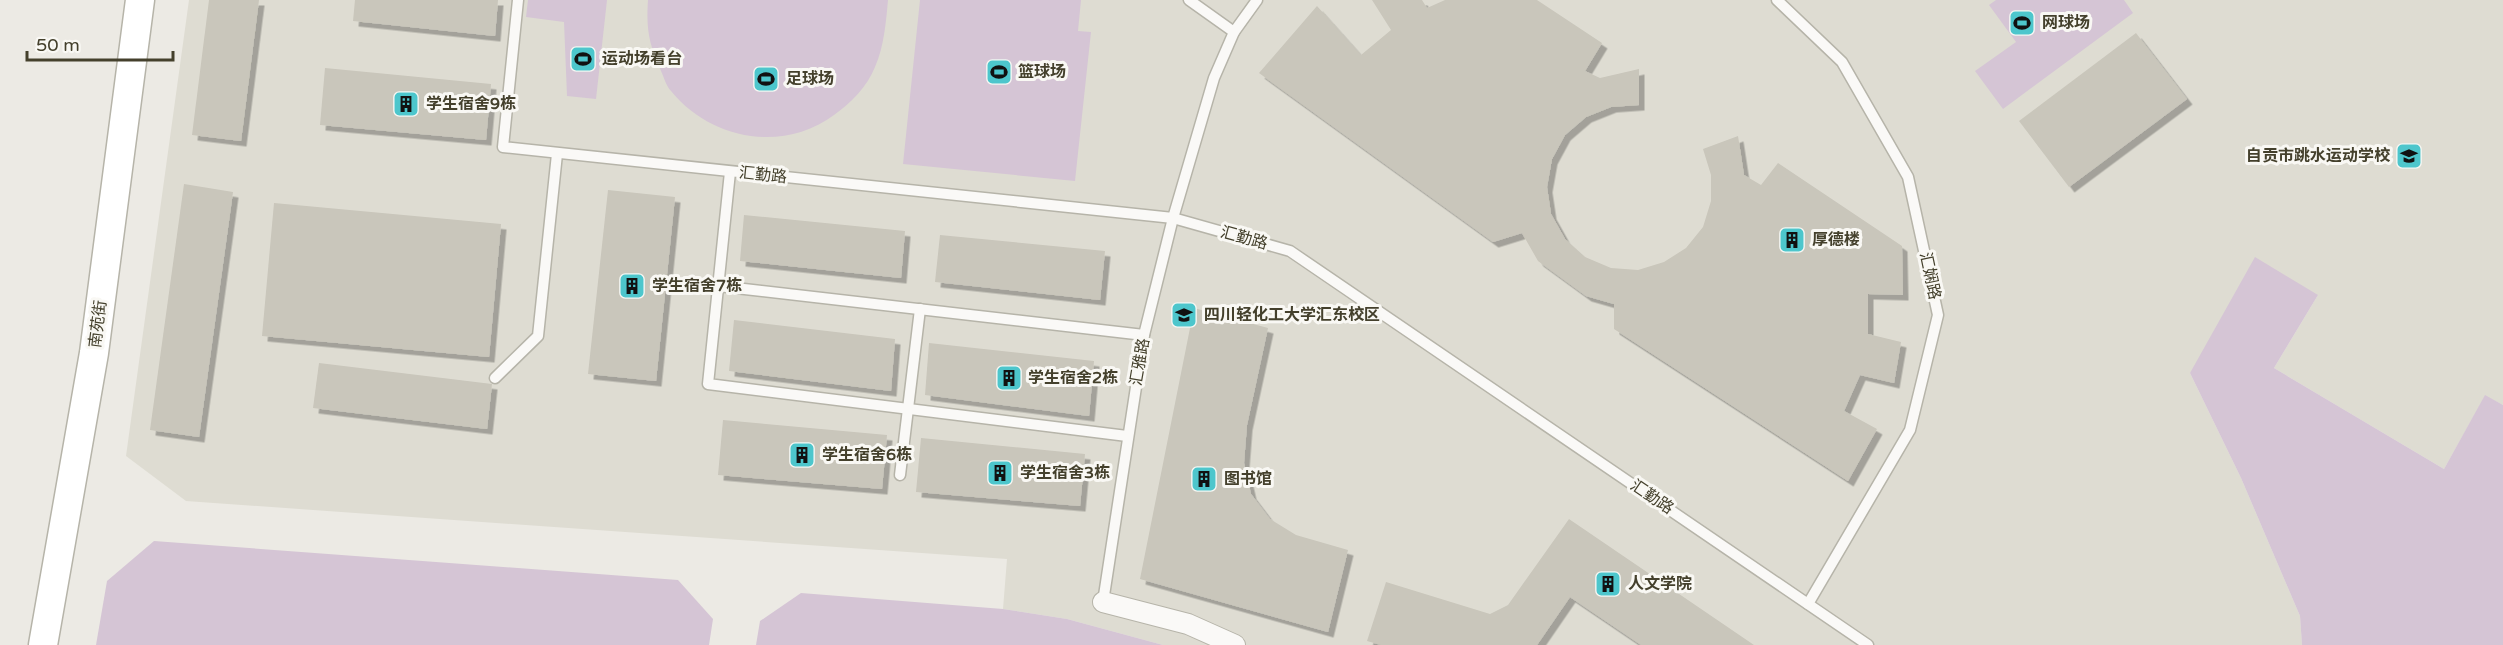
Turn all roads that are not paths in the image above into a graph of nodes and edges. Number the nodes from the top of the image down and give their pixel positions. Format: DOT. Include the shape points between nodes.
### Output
graph roads {
  1 [pos="140,0"];
  2 [pos="518,0"];
  3 [pos="1189,0"];
  4 [pos="1257,0"];
  5 [pos="1777,0"];
  6 [pos="1234,32"];
  7 [pos="557,154"];
  8 [pos="730,172"];
  9 [pos="1173,218"];
  10 [pos="718,286"];
  11 [pos="920,309"];
  12 [pos="1144,335"];
  13 [pos="495,378"];
  14 [pos="907,408"];
  15 [pos="1127,436"];
  16 [pos="900,475"];
  17 [pos="1103,602"];
  18 [pos="1808,604"];
  19 [pos="43,645"];
  20 [pos="1235,645"];
  21 [pos="1868,645"];
  1 -- 19 [label="main road, 南苑街" via="94,353"];
  2 -- 7 [label="lane, 汇勤路" via="503,147"];
  3 -- 6 [label="lane"];
  4 -- 6 [label="lane, 汇雅路"];
  5 -- 18 [label="lane, 汇娴路" via="1842,62 1908,177 1938,315 1910,430"];
  6 -- 9 [label="lane, 汇雅路" via="1214,78"];
  7 -- 8 [label="lane, 汇勤路"];
  7 -- 13 [label="lane" via="538,336"];
  8 -- 9 [label="lane, 汇勤路"];
  8 -- 10 [label="lane"];
  9 -- 12 [label="lane, 汇雅路"];
  9 -- 18 [label="lane, 汇勤路" via="1290,250"];
  10 -- 11 [label="lane"];
  10 -- 14 [label="lane" via="708,384"];
  11 -- 12 [label="lane"];
  11 -- 14 [label="lane"];
  12 -- 15 [label="lane, 汇雅路"];
  14 -- 15 [label="lane"];
  14 -- 16 [label="lane"];
  15 -- 17 [label="lane, 汇雅路"];
  17 -- 20 [label="street, 汇雅路" via="1188,624"];
  18 -- 21 [label="lane, 汇勤路"];
}
